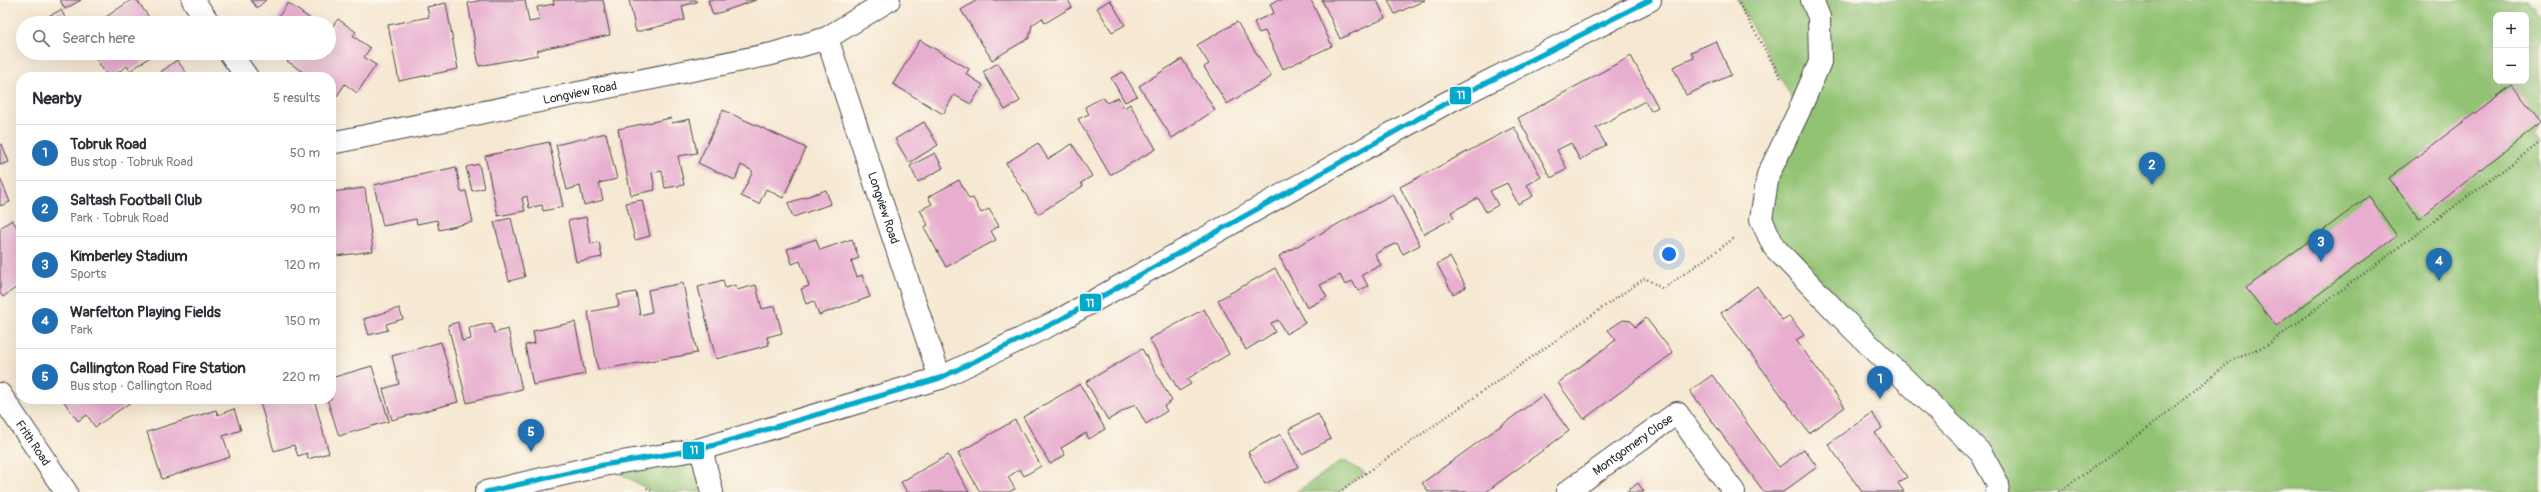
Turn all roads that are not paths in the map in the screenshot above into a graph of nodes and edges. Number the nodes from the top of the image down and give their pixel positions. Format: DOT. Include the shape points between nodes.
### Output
graph roads {
  1 [pos="193,0"];
  2 [pos="889,0"];
  3 [pos="1650,0"];
  4 [pos="1812,0"];
  5 [pos="204,16"];
  6 [pos="827,38"];
  7 [pos="235,60"];
  8 [pos="243,72"];
  9 [pos="336,142"];
  10 [pos="940,378"];
  11 [pos="0,394"];
  12 [pos="701,450"];
  13 [pos="66,492"];
  14 [pos="486,492"];
  15 [pos="712,492"];
  16 [pos="1567,492"];
  17 [pos="1734,492"];
  18 [pos="1997,492"];
  1 -- 5 [label="street"];
  2 -- 6 [label="street, Longview Road"];
  3 -- 10 [label="street" via="1446,103 1056,322"];
  4 -- 18 [label="street" via="1819,17 1820,62 1768,175 1761,219 1774,247 1854,330 1982,453 1998,484"];
  6 -- 9 [label="street, Longview Road" via="772,54"];
  6 -- 10 [label="street, Longview Road"];
  7 -- 8 [label="street"];
  10 -- 12 [label="street"];
  11 -- 13 [label="street, Frith Road"];
  12 -- 14 [label="street" via="603,465"];
  12 -- 15 [label="street"];
  16 -- 17 [label="street, Montgomery Close" via="1677,413"];
}
